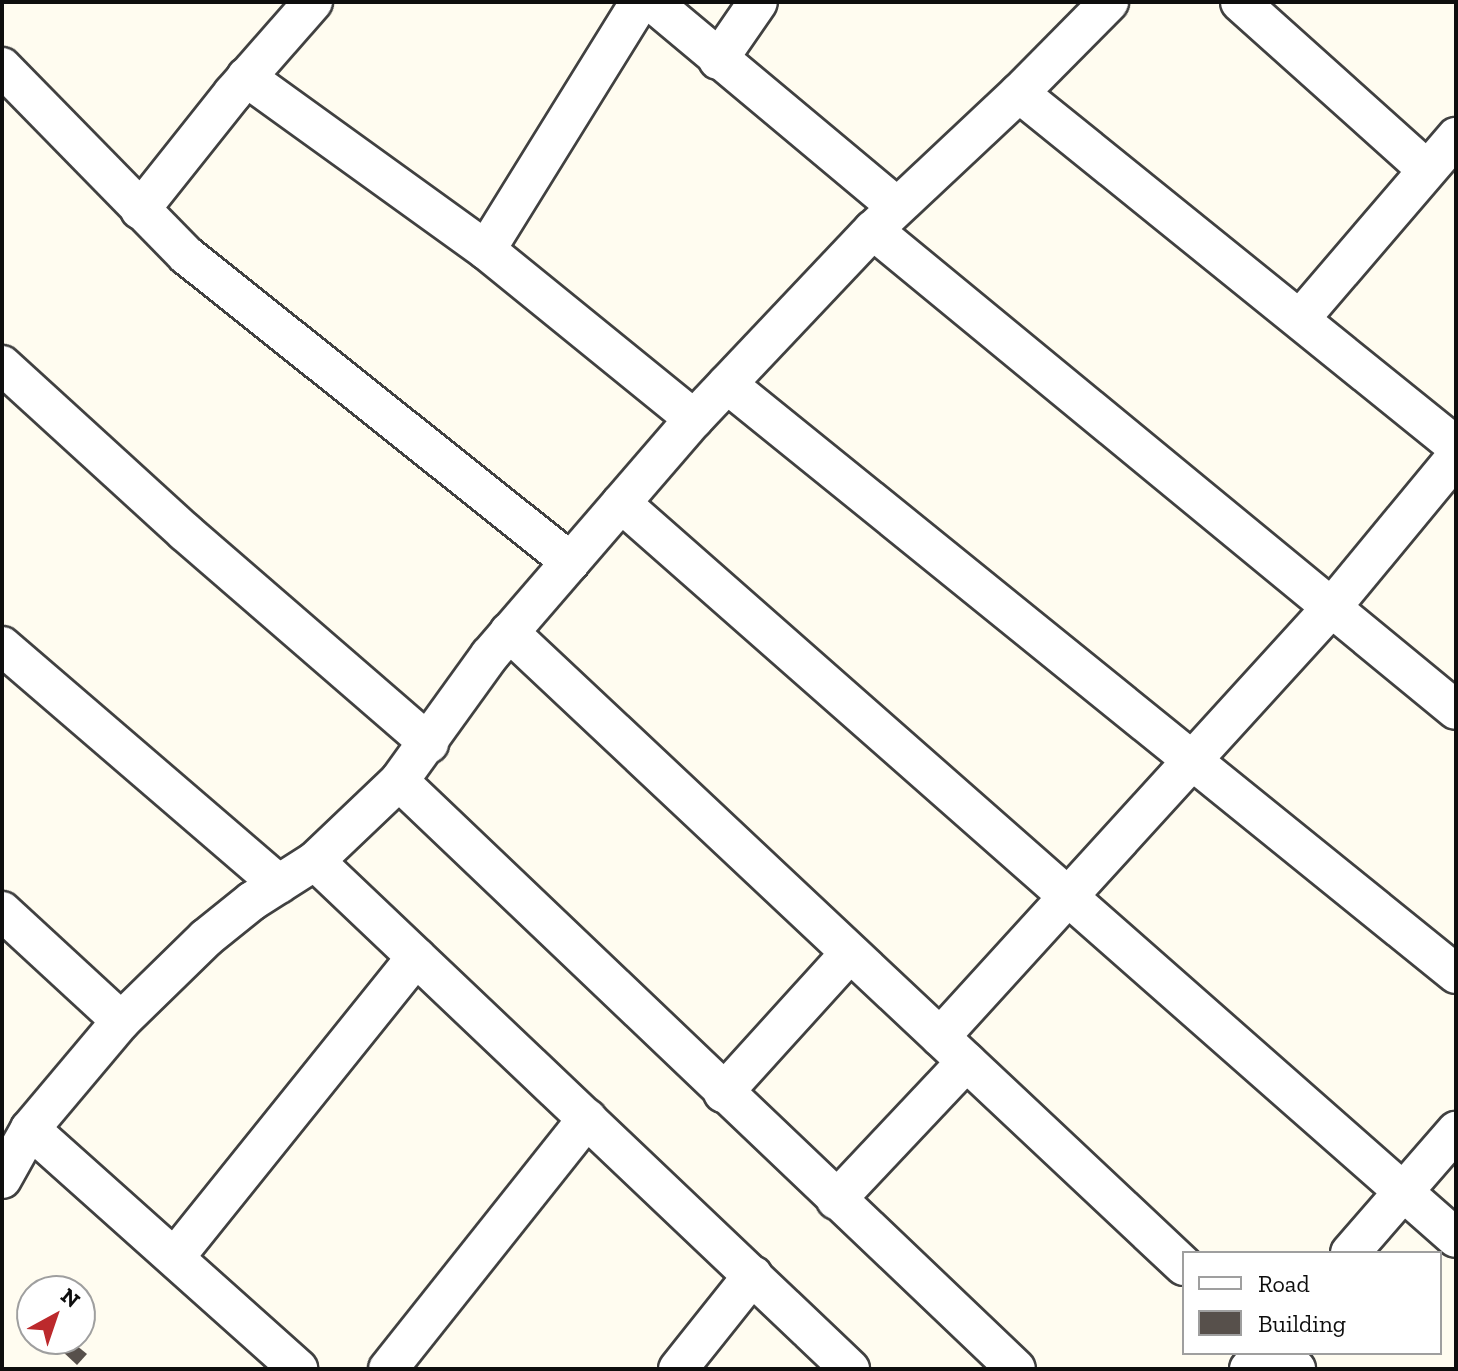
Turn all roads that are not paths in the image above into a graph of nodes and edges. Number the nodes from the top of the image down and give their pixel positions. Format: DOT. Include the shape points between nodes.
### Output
graph roads {
  1 [pos="640,2"];
  2 [pos="652,2"];
  3 [pos="758,2"];
  4 [pos="1109,2"];
  5 [pos="1240,2"];
  6 [pos="297,7"];
  7 [pos="718,60"];
  8 [pos="2,67"];
  9 [pos="246,77"];
  10 [pos="1019,93"];
  11 [pos="1456,137"];
  12 [pos="1427,170"];
  13 [pos="140,210"];
  14 [pos="885,218"];
  15 [pos="486,250"];
  16 [pos="1300,319"];
  17 [pos="2,365"];
  18 [pos="727,384"];
  19 [pos="694,419"];
  20 [pos="1456,446"];
  21 [pos="1456,457"];
  22 [pos="621,503"];
  23 [pos="570,562"];
  24 [pos="1331,608"];
  25 [pos="509,632"];
  26 [pos="2,646"];
  27 [pos="1456,710"];
  28 [pos="429,743"];
  29 [pos="1193,758"];
  30 [pos="399,781"];
  31 [pos="315,861"];
  32 [pos="279,884"];
  33 [pos="1070,895"];
  34 [pos="2,911"];
  35 [pos="849,954"];
  36 [pos="416,957"];
  37 [pos="1456,974"];
  38 [pos="121,1021"];
  39 [pos="953,1050"];
  40 [pos="723,1093"];
  41 [pos="587,1119"];
  42 [pos="30,1129"];
  43 [pos="1456,1131"];
  44 [pos="2,1179"];
  45 [pos="1405,1190"];
  46 [pos="836,1200"];
  47 [pos="1456,1238"];
  48 [pos="1352,1251"];
  49 [pos="175,1257"];
  50 [pos="1182,1264"];
  51 [pos="753,1275"];
  52 [pos="1279,1355"];
  53 [pos="298,1369"];
  54 [pos="388,1369"];
  55 [pos="678,1369"];
  56 [pos="850,1369"];
  57 [pos="1016,1369"];
  58 [pos="1296,1369"];
  1 -- 15 [label="street"];
  2 -- 7 [label="street"];
  3 -- 7 [label="street"];
  4 -- 10 [label="street"];
  5 -- 12 [label="street"];
  6 -- 9 [label="street"];
  7 -- 14 [label="street"];
  8 -- 13 [label="street"];
  9 -- 13 [label="street"];
  9 -- 15 [label="street"];
  10 -- 14 [label="street"];
  10 -- 16 [label="street"];
  11 -- 12 [label="street"];
  12 -- 16 [label="street"];
  13 -- 23 [label="street" via="186,255"];
  14 -- 18 [label="street"];
  14 -- 24 [label="street"];
  15 -- 19 [label="street"];
  16 -- 20 [label="street"];
  17 -- 28 [label="street"];
  18 -- 19 [label="street"];
  18 -- 29 [label="street"];
  19 -- 22 [label="street"];
  21 -- 24 [label="street"];
  22 -- 23 [label="street"];
  22 -- 33 [label="street"];
  23 -- 25 [label="street"];
  24 -- 27 [label="street"];
  24 -- 29 [label="street"];
  25 -- 28 [label="street"];
  25 -- 35 [label="street"];
  26 -- 32 [label="street"];
  28 -- 30 [label="street"];
  29 -- 33 [label="street"];
  29 -- 37 [label="street"];
  30 -- 31 [label="street"];
  30 -- 40 [label="street"];
  31 -- 32 [label="street"];
  31 -- 36 [label="street"];
  32 -- 38 [label="street" via="206,938"];
  33 -- 39 [label="street"];
  33 -- 45 [label="street"];
  34 -- 38 [label="street"];
  35 -- 39 [label="street"];
  35 -- 40 [label="street"];
  36 -- 41 [label="street"];
  36 -- 49 [label="street"];
  38 -- 42 [label="street"];
  39 -- 46 [label="street"];
  39 -- 50 [label="street"];
  40 -- 46 [label="street"];
  41 -- 51 [label="street"];
  41 -- 54 [label="street"];
  42 -- 44 [label="street"];
  42 -- 49 [label="street"];
  43 -- 45 [label="street"];
  45 -- 47 [label="street"];
  45 -- 48 [label="street"];
  46 -- 57 [label="street"];
  49 -- 53 [label="street"];
  51 -- 55 [label="street"];
  51 -- 56 [label="street"];
  52 -- 58 [label="street"];
}
